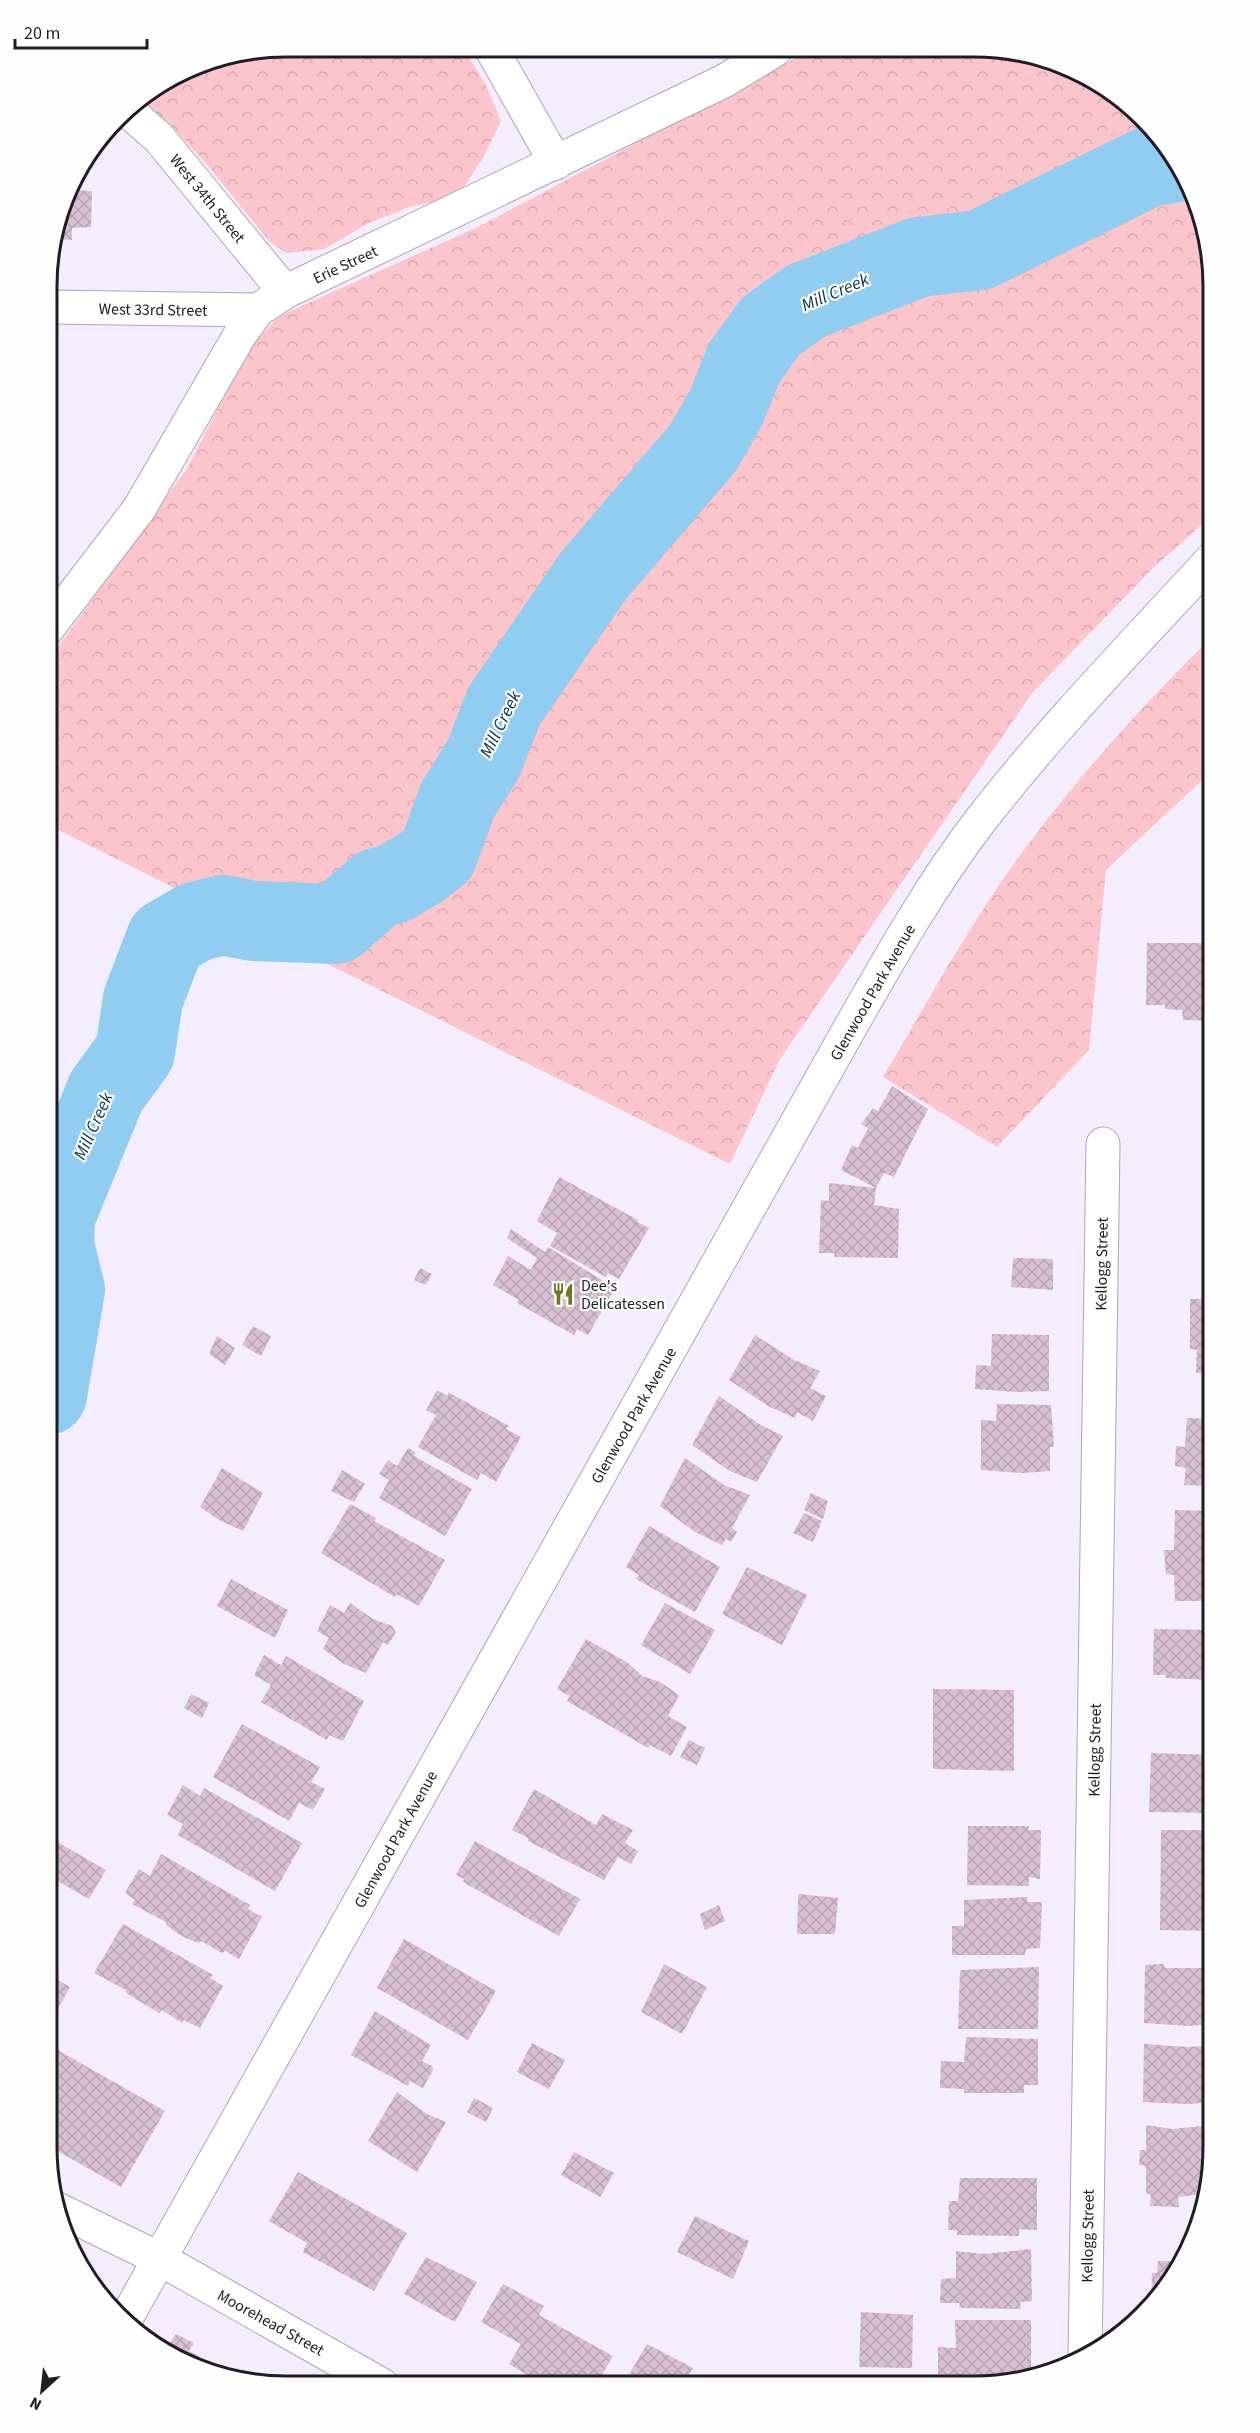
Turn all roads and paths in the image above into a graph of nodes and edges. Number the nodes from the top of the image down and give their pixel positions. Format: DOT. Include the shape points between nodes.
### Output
graph roads {
  1 [pos="496,57"];
  2 [pos="763,57"];
  3 [pos="133,115"];
  4 [pos="556,163"];
  5 [pos="285,292"];
  6 [pos="57,307"];
  7 [pos="258,310"];
  8 [pos="1203,569"];
  9 [pos="57,616"];
  10 [pos="1103,1144"];
  11 [pos="67,2214"];
  12 [pos="160,2259"];
  13 [pos="129,2313"];
  14 [pos="1085,2347"];
  15 [pos="366,2376"];
  1 -- 4 [label="street"];
  2 -- 4 [label="street, Erie Street" via="724,81"];
  3 -- 5 [label="street, West 34th Street" via="159,138"];
  4 -- 5 [label="street, Erie Street"];
  5 -- 7 [label="street, Erie Street"];
  6 -- 7 [label="street, West 33rd Street"];
  7 -- 9 [label="street, Erie Street" via="139,509"];
  8 -- 12 [label="street, Glenwood Park Avenue" via="1029,760 979,823 918,913"];
  10 -- 14 [label="street, Kellogg Street"];
  11 -- 12 [label="street, Moorehead Street"];
  12 -- 13 [label="street, Glenwood Park Avenue"];
  12 -- 15 [label="street, Moorehead Street"];
}
